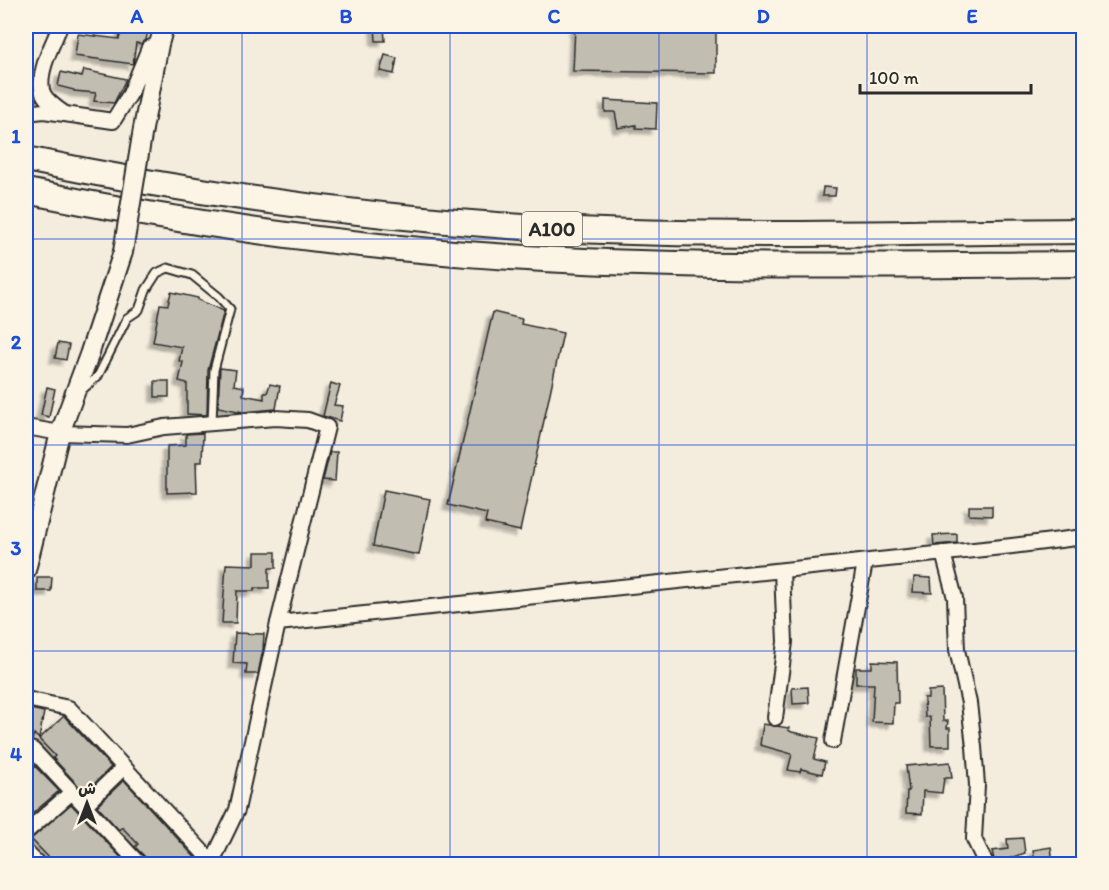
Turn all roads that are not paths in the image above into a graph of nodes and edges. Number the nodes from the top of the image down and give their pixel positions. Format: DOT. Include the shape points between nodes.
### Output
graph roads {
  1 [pos="60,26"];
  2 [pos="164,26"];
  3 [pos="159,44"];
  4 [pos="26,112"];
  5 [pos="65,114"];
  6 [pos="26,159"];
  7 [pos="26,191"];
  8 [pos="1083,231"];
  9 [pos="1083,264"];
  10 [pos="74,397"];
  11 [pos="212,423"];
  12 [pos="26,427"];
  13 [pos="60,433"];
  14 [pos="1083,537"];
  15 [pos="943,554"];
  16 [pos="865,562"];
  17 [pos="26,570"];
  18 [pos="782,571"];
  19 [pos="278,623"];
  20 [pos="26,699"];
  21 [pos="775,718"];
  22 [pos="833,741"];
  23 [pos="26,748"];
  24 [pos="124,767"];
  25 [pos="72,792"];
  26 [pos="85,806"];
  27 [pos="26,832"];
  28 [pos="26,852"];
  29 [pos="211,863"];
  30 [pos="38,864"];
  31 [pos="139,864"];
  32 [pos="986,864"];
  1 -- 5 [label="street" via="43,70 42,91"];
  2 -- 3 [label="street"];
  3 -- 5 [label="street" via="149,48 130,94 113,121"];
  3 -- 10 [label="street, bridge" via="123,252"];
  4 -- 5 [label="street"];
  6 -- 8 [label="highway, A100 / A100" via="262,202 523,227 718,234"];
  7 -- 9 [label="highway, A100" via="179,220 379,247 479,255 629,263"];
  10 -- 11 [label="lane" via="98,376 127,318 139,310 157,273 168,268 192,275 230,309 214,370"];
  10 -- 13 [label="street"];
  11 -- 13 [label="street" via="127,435"];
  11 -- 19 [label="street" via="275,418 308,420 327,427"];
  12 -- 13 [label="street"];
  13 -- 17 [label="street"];
  14 -- 15 [label="street"];
  15 -- 16 [label="street"];
  15 -- 32 [label="street" via="956,598 957,650 974,747 974,839"];
  16 -- 18 [label="street"];
  16 -- 22 [label="street"];
  18 -- 19 [label="street"];
  18 -- 21 [label="street" via="785,642"];
  19 -- 29 [label="street" via="237,810"];
  20 -- 24 [label="street" via="69,708"];
  23 -- 25 [label="street" via="33,750"];
  24 -- 26 [label="street"];
  24 -- 29 [label="street"];
  25 -- 26 [label="street"];
  25 -- 27 [label="street"];
  26 -- 31 [label="street"];
  28 -- 30 [label="street"];
}
